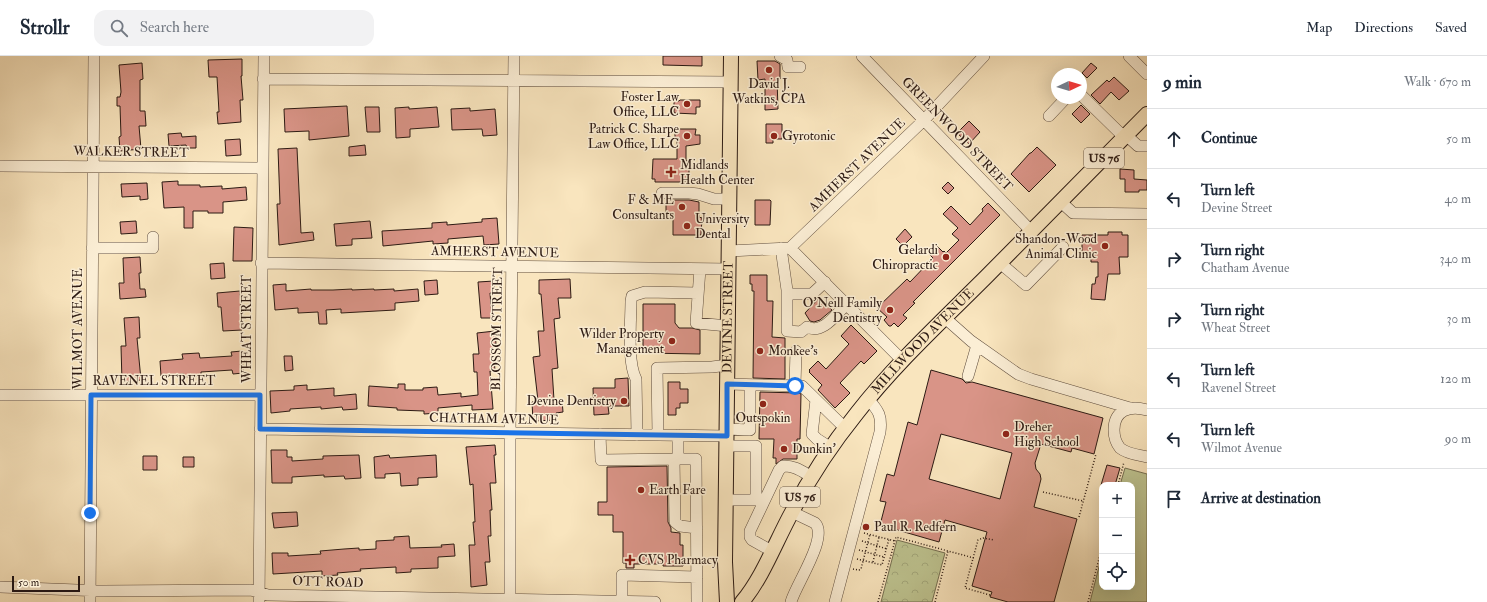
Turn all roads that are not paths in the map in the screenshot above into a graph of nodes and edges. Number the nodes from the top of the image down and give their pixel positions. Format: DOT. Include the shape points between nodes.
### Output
graph roads {
  1 [pos="94,56"];
  2 [pos="264,56"];
  3 [pos="514,56"];
  4 [pos="731,56"];
  5 [pos="780,56"];
  6 [pos="862,56"];
  7 [pos="984,56"];
  8 [pos="1129,56"];
  9 [pos="800,67"];
  10 [pos="1147,74"];
  11 [pos="263,79"];
  12 [pos="514,81"];
  13 [pos="731,82"];
  14 [pos="1087,101"];
  15 [pos="1060,104"];
  16 [pos="1147,114"];
  17 [pos="1049,116"];
  18 [pos="924,120"];
  19 [pos="1125,136"];
  20 [pos="1147,146"];
  21 [pos="0,166"];
  22 [pos="93,166"];
  23 [pos="263,168"];
  24 [pos="662,193"];
  25 [pos="730,199"];
  26 [pos="1061,202"];
  27 [pos="1147,214"];
  28 [pos="1031,231"];
  29 [pos="153,237"];
  30 [pos="1063,247"];
  31 [pos="92,248"];
  32 [pos="786,248"];
  33 [pos="729,251"];
  34 [pos="261,263"];
  35 [pos="1000,263"];
  36 [pos="512,266"];
  37 [pos="700,269"];
  38 [pos="729,269"];
  39 [pos="825,282"];
  40 [pos="698,293"];
  41 [pos="787,294"];
  42 [pos="846,304"];
  43 [pos="945,318"];
  44 [pos="728,326"];
  45 [pos="977,345"];
  46 [pos="796,351"];
  47 [pos="903,361"];
  48 [pos="728,365"];
  49 [pos="968,376"];
  50 [pos="727,384"];
  51 [pos="750,385"];
  52 [pos="795,386"];
  53 [pos="0,395"];
  54 [pos="91,395"];
  55 [pos="260,395"];
  56 [pos="868,399"];
  57 [pos="816,400"];
  58 [pos="1130,408"];
  59 [pos="1147,410"];
  60 [pos="846,428"];
  61 [pos="260,429"];
  62 [pos="510,433"];
  63 [pos="600,434"];
  64 [pos="637,435"];
  65 [pos="658,435"];
  66 [pos="678,436"];
  67 [pos="727,437"];
  68 [pos="831,448"];
  69 [pos="1147,457"];
  70 [pos="676,459"];
  71 [pos="812,477"];
  72 [pos="726,500"];
  73 [pos="759,501"];
  74 [pos="792,512"];
  75 [pos="697,528"];
  76 [pos="772,551"];
  77 [pos="697,577"];
  78 [pos="0,587"];
  79 [pos="90,590"];
  80 [pos="259,597"];
  81 [pos="379,600"];
  82 [pos="510,601"];
  83 [pos="622,601"];
  84 [pos="90,602"];
  85 [pos="655,602"];
  86 [pos="697,602"];
  87 [pos="726,602"];
  88 [pos="742,602"];
  89 [pos="791,602"];
  90 [pos="835,602"];
  1 -- 22 [label="street, WILMOT AVENUE"];
  2 -- 11 [label="street, WHEAT STREET"];
  3 -- 12 [label="street, BLOSSOM STREET"];
  4 -- 13 [label="main road, DEVINE STREET"];
  5 -- 9 [label="street" via="787,60 788,67"];
  6 -- 18 [label="street, GREENWOOD STREET"];
  7 -- 18 [label="street, AMHERST AVENUE"];
  8 -- 10 [label="street"];
  11 -- 12 [label="street"];
  11 -- 23 [label="street, WHEAT STREET"];
  12 -- 13 [label="street"];
  12 -- 36 [label="street, BLOSSOM STREET"];
  13 -- 25 [label="main road, DEVINE STREET"];
  14 -- 19 [label="street"];
  15 -- 17 [label="street"];
  16 -- 19 [label="main road, MILLWOOD AVENUE / US 76"];
  18 -- 28 [label="street, GREENWOOD STREET"];
  18 -- 32 [label="street, AMHERST AVENUE"];
  19 -- 20 [label="street" via="1138,146"];
  19 -- 26 [label="main road, MILLWOOD AVENUE / US 76"];
  21 -- 22 [label="street, WALKER STREET"];
  22 -- 23 [label="street, WALKER STREET"];
  22 -- 31 [label="street, WILMOT AVENUE"];
  23 -- 34 [label="street, WHEAT STREET"];
  24 -- 25 [label="street" via="689,193 714,199"];
  25 -- 33 [label="main road, DEVINE STREET"];
  26 -- 27 [label="street" via="1073,213"];
  26 -- 28 [label="main road, MILLWOOD AVENUE / US 76"];
  28 -- 35 [label="main road, MILLWOOD AVENUE / US 76"];
  29 -- 31 [label="street" via="152,248"];
  30 -- 35 [label="street" via="1026,285"];
  31 -- 54 [label="street, WILMOT AVENUE"];
  32 -- 33 [label="street"];
  32 -- 39 [label="street"];
  32 -- 41 [label="street"];
  33 -- 38 [label="main road, DEVINE STREET"];
  34 -- 36 [label="street, AMHERST AVENUE"];
  34 -- 55 [label="street, WHEAT STREET"];
  35 -- 43 [label="main road, MILLWOOD AVENUE / US 76"];
  36 -- 37 [label="street, AMHERST AVENUE"];
  36 -- 62 [label="street, BLOSSOM STREET"];
  37 -- 38 [label="street, AMHERST AVENUE"];
  37 -- 40 [label="street"];
  38 -- 44 [label="main road, DEVINE STREET"];
  39 -- 41 [label="street" via="812,294"];
  39 -- 42 [label="street"];
  40 -- 44 [label="street" via="696,323"];
  40 -- 64 [label="street" via="646,292 632,296 632,360 636,379"];
  41 -- 42 [label="street" via="787,331 801,332 807,327 822,328"];
  42 -- 47 [label="street"];
  43 -- 45 [label="street"];
  43 -- 47 [label="main road, MILLWOOD AVENUE / US 76"];
  44 -- 48 [label="main road, DEVINE STREET"];
  45 -- 49 [label="street"];
  45 -- 58 [label="street" via="1025,377"];
  46 -- 52 [label="street"];
  47 -- 56 [label="main road, MILLWOOD AVENUE / US 76"];
  48 -- 50 [label="main road, DEVINE STREET"];
  48 -- 65 [label="street" via="657,368"];
  50 -- 51 [label="street"];
  50 -- 67 [label="main road, DEVINE STREET"];
  51 -- 52 [label="street"];
  51 -- 67 [label="street" via="750,430"];
  52 -- 57 [label="street" via="802,386"];
  53 -- 54 [label="street, RAVENEL STREET"];
  54 -- 55 [label="street, RAVENEL STREET"];
  54 -- 79 [label="street, WILMOT AVENUE"];
  55 -- 61 [label="street, WHEAT STREET"];
  56 -- 60 [label="main road, MILLWOOD AVENUE / US 76"];
  56 -- 90 [label="street" via="880,414 880,432"];
  57 -- 60 [label="street"];
  57 -- 68 [label="street" via="812,434"];
  58 -- 59 [label="street"];
  58 -- 69 [label="street" via="1117,416 1114,424 1116,442 1127,452"];
  60 -- 68 [label="main road, MILLWOOD AVENUE / US 76"];
  61 -- 62 [label="street, CHATHAM AVENUE"];
  61 -- 80 [label="street, WHEAT STREET"];
  62 -- 63 [label="street, CHATHAM AVENUE"];
  62 -- 82 [label="street, BLOSSOM STREET"];
  63 -- 64 [label="street, CHATHAM AVENUE"];
  63 -- 70 [label="street" via="601,460"];
  64 -- 65 [label="street, CHATHAM AVENUE"];
  65 -- 66 [label="street, CHATHAM AVENUE"];
  66 -- 67 [label="street, CHATHAM AVENUE"];
  66 -- 70 [label="street"];
  67 -- 72 [label="main road, DEVINE STREET"];
  67 -- 73 [label="street" via="756,446"];
  68 -- 71 [label="main road, MILLWOOD AVENUE / US 76"];
  70 -- 75 [label="street" via="675,522 680,526"];
  70 -- 75 [label="street" via="696,459"];
  71 -- 73 [label="street" via="798,468 783,466"];
  71 -- 74 [label="main road, MILLWOOD AVENUE / US 76"];
  72 -- 73 [label="street"];
  72 -- 87 [label="main road, DEVINE STREET"];
  73 -- 76 [label="street" via="749,534 752,540"];
  74 -- 76 [label="main road, MILLWOOD AVENUE / US 76"];
  74 -- 89 [label="street" via="815,523 819,531 811,558"];
  75 -- 77 [label="street"];
  76 -- 88 [label="main road, MILLWOOD AVENUE / US 76" via="752,589"];
  77 -- 83 [label="street" via="622,575"];
  77 -- 86 [label="street"];
  78 -- 79 [label="street, OTT ROAD"];
  79 -- 80 [label="street, OTT ROAD" via="251,590"];
  79 -- 84 [label="street, WILMOT AVENUE"];
  80 -- 81 [label="street, OTT ROAD" via="268,595"];
  81 -- 82 [label="street, OTT ROAD"];
  82 -- 83 [label="street, OTT ROAD"];
  83 -- 85 [label="street, OTT ROAD"];
}
